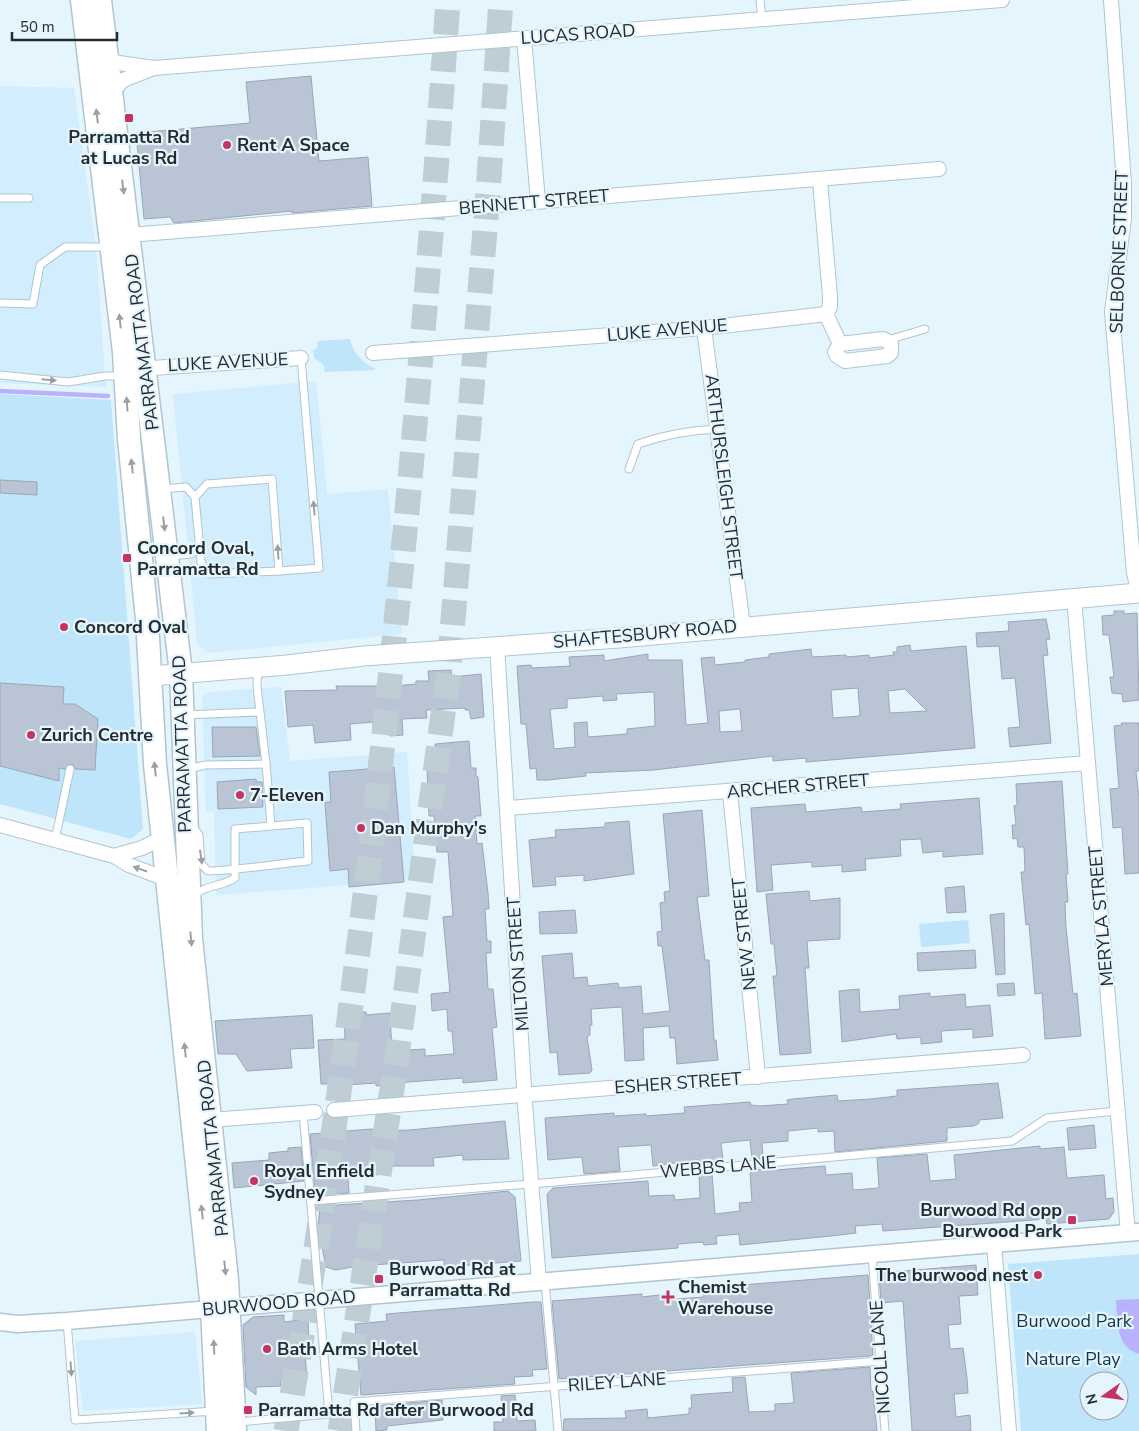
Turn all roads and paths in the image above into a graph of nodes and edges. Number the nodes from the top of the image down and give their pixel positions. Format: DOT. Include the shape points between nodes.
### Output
graph roads {
  1 [pos="82,0"];
  2 [pos="100,0"];
  3 [pos="760,0"];
  4 [pos="1002,0"];
  5 [pos="1111,0"];
  6 [pos="762,20"];
  7 [pos="524,38"];
  8 [pos="108,59"];
  9 [pos="154,68"];
  10 [pos="112,92"];
  11 [pos="939,170"];
  12 [pos="820,181"];
  13 [pos="0,198"];
  14 [pos="29,198"];
  15 [pos="538,201"];
  16 [pos="120,241"];
  17 [pos="0,303"];
  18 [pos="826,314"];
  19 [pos="704,328"];
  20 [pos="924,329"];
  21 [pos="888,340"];
  22 [pos="373,353"];
  23 [pos="301,358"];
  24 [pos="132,371"];
  25 [pos="0,375"];
  26 [pos="718,429"];
  27 [pos="629,469"];
  28 [pos="160,489"];
  29 [pos="135,492"];
  30 [pos="195,497"];
  31 [pos="200,547"];
  32 [pos="168,556"];
  33 [pos="279,571"];
  34 [pos="1139,593"];
  35 [pos="1074,598"];
  36 [pos="743,626"];
  37 [pos="497,646"];
  38 [pos="258,667"];
  39 [pos="181,673"];
  40 [pos="151,676"];
  41 [pos="259,712"];
  42 [pos="183,715"];
  43 [pos="1088,763"];
  44 [pos="266,764"];
  45 [pos="70,769"];
  46 [pos="185,770"];
  47 [pos="730,792"];
  48 [pos="508,808"];
  49 [pos="185,817"];
  50 [pos="0,824"];
  51 [pos="271,825"];
  52 [pos="162,838"];
  53 [pos="55,840"];
  54 [pos="114,856"];
  55 [pos="236,868"];
  56 [pos="166,879"];
  57 [pos="189,901"];
  58 [pos="1023,1055"];
  59 [pos="758,1077"];
  60 [pos="525,1094"];
  61 [pos="334,1110"];
  62 [pos="1117,1111"];
  63 [pos="309,1112"];
  64 [pos="210,1120"];
  65 [pos="531,1184"];
  66 [pos="312,1201"];
  67 [pos="1133,1233"];
  68 [pos="994,1244"];
  69 [pos="872,1254"];
  70 [pos="542,1282"];
  71 [pos="320,1299"];
  72 [pos="220,1308"];
  73 [pos="67,1321"];
  74 [pos="0,1322"];
  75 [pos="18,1324"];
  76 [pos="0,1328"];
  77 [pos="880,1361"];
  78 [pos="554,1386"];
  79 [pos="226,1424"];
  80 [pos="356,1431"];
  81 [pos="558,1431"];
  82 [pos="885,1431"];
  83 [pos="1009,1431"];
  16 -- 1 [label="highway, PARRAMATTA ROAD, one-way"];
  2 -- 8 [label="highway, PARRAMATTA ROAD"];
  3 -- 6 [label="lane"];
  4 -- 6 [label="street, LUCAS ROAD"];
  5 -- 34 [label="street, SELBORNE STREET" via="1124,183 1124,218 1112,312 1135,582"];
  6 -- 7 [label="street, LUCAS ROAD"];
  7 -- 9 [label="street, LUCAS ROAD"];
  7 -- 15 [label="street"];
  8 -- 9 [label="street, LUCAS ROAD" via="119,64"];
  8 -- 10 [label="highway, PARRAMATTA ROAD"];
  9 -- 10 [label="street, LUCAS ROAD" via="123,80"];
  10 -- 16 [label="highway, PARRAMATTA ROAD, one-way"];
  11 -- 12 [label="street, BENNETT STREET"];
  12 -- 15 [label="street, BENNETT STREET"];
  12 -- 18 [label="street" via="830,296"];
  13 -- 14 [label="lane"];
  15 -- 16 [label="street, BENNETT STREET"];
  16 -- 17 [label="lane" via="66,247 40,265 33,304"];
  16 -- 24 [label="highway, PARRAMATTA ROAD"];
  18 -- 19 [label="street, LUKE AVENUE"];
  18 -- 21 [label="street" via="840,344 837,356 845,361 888,356 892,348"];
  19 -- 22 [label="street, LUKE AVENUE"];
  19 -- 26 [label="street, ARTHURSLEIGH STREET"];
  20 -- 21 [label="lane"];
  23 -- 24 [label="street, LUKE AVENUE"];
  33 -- 23 [label="lane, one-way" via="320,568"];
  25 -- 24 [label="lane, one-way" via="68,382"];
  24 -- 28 [label="highway, PARRAMATTA ROAD"];
  29 -- 24 [label="highway, PARRAMATTA ROAD, one-way"];
  26 -- 27 [label="lane" via="693,430 638,444"];
  26 -- 36 [label="street, ARTHURSLEIGH STREET"];
  28 -- 29 [label="highway"];
  28 -- 30 [label="lane" via="186,487"];
  28 -- 32 [label="highway, PARRAMATTA ROAD, one-way"];
  29 -- 40 [label="highway, PARRAMATTA ROAD"];
  30 -- 31 [label="lane"];
  33 -- 30 [label="lane, one-way" via="272,479 207,484"];
  31 -- 32 [label="lane" via="191,554"];
  31 -- 33 [label="lane" via="201,562 210,574"];
  32 -- 39 [label="highway, PARRAMATTA ROAD"];
  34 -- 35 [label="main road, SHAFTESBURY ROAD"];
  35 -- 36 [label="main road, SHAFTESBURY ROAD"];
  35 -- 43 [label="street, MERYLA STREET"];
  36 -- 37 [label="main road, SHAFTESBURY ROAD"];
  37 -- 38 [label="main road, SHAFTESBURY ROAD"];
  37 -- 48 [label="street, MILTON STREET"];
  38 -- 39 [label="main road, SHAFTESBURY ROAD"];
  38 -- 41 [label="lane"];
  39 -- 40 [label="main road, SHAFTESBURY ROAD"];
  39 -- 42 [label="highway, PARRAMATTA ROAD"];
  52 -- 40 [label="highway, PARRAMATTA ROAD, one-way"];
  41 -- 42 [label="lane"];
  41 -- 44 [label="lane"];
  42 -- 46 [label="highway, PARRAMATTA ROAD"];
  43 -- 47 [label="street, ARCHER STREET"];
  43 -- 62 [label="street, MERYLA STREET"];
  44 -- 46 [label="lane" via="205,764"];
  44 -- 51 [label="lane"];
  45 -- 53 [label="lane"];
  46 -- 49 [label="highway, PARRAMATTA ROAD"];
  47 -- 48 [label="street, ARCHER STREET"];
  47 -- 59 [label="street, NEW STREET"];
  48 -- 60 [label="street, MILTON STREET"];
  49 -- 55 [label="lane, one-way" via="199,835 201,864 208,871"];
  49 -- 57 [label="highway, PARRAMATTA ROAD"];
  50 -- 53 [label="street"];
  51 -- 55 [label="lane" via="235,829"];
  51 -- 55 [label="lane" via="307,823 308,861"];
  52 -- 54 [label="street"];
  52 -- 56 [label="highway, PARRAMATTA ROAD"];
  53 -- 54 [label="street"];
  56 -- 54 [label="street, one-way"];
  55 -- 57 [label="lane" via="235,878 229,883 200,890"];
  72 -- 56 [label="highway, PARRAMATTA ROAD, one-way"];
  57 -- 64 [label="highway, PARRAMATTA ROAD, one-way"];
  58 -- 59 [label="street, ESHER STREET"];
  59 -- 60 [label="street, ESHER STREET"];
  60 -- 61 [label="street, ESHER STREET"];
  60 -- 65 [label="street, MILTON STREET"];
  62 -- 65 [label="lane, WEBBS LANE" via="1047,1118 1012,1141"];
  62 -- 67 [label="street, MERYLA STREET"];
  63 -- 64 [label="street"];
  63 -- 66 [label="lane" via="309,1192"];
  64 -- 72 [label="highway, PARRAMATTA ROAD, one-way"];
  65 -- 66 [label="lane, WEBBS LANE"];
  65 -- 70 [label="street, MILTON STREET"];
  66 -- 71 [label="lane"];
  67 -- 68 [label="street, BURWOOD ROAD"];
  68 -- 69 [label="street, BURWOOD ROAD"];
  68 -- 83 [label="street"];
  69 -- 70 [label="street, BURWOOD ROAD"];
  69 -- 77 [label="lane, NICOLL LANE"];
  70 -- 71 [label="street, BURWOOD ROAD"];
  70 -- 78 [label="lane"];
  71 -- 72 [label="street, BURWOOD ROAD"];
  71 -- 79 [label="lane" via="329,1414"];
  72 -- 73 [label="street, BURWOOD ROAD"];
  72 -- 79 [label="highway, PARRAMATTA ROAD"];
  73 -- 75 [label="street, BURWOOD ROAD"];
  73 -- 79 [label="lane, one-way" via="75,1420"];
  74 -- 75 [label="street, BURWOOD ROAD"];
  75 -- 76 [label="street, BURWOOD ROAD"];
  77 -- 78 [label="lane, RILEY LANE"];
  77 -- 82 [label="lane, NICOLL LANE"];
  78 -- 80 [label="lane, RILEY LANE" via="354,1402"];
  78 -- 81 [label="lane"];
}
